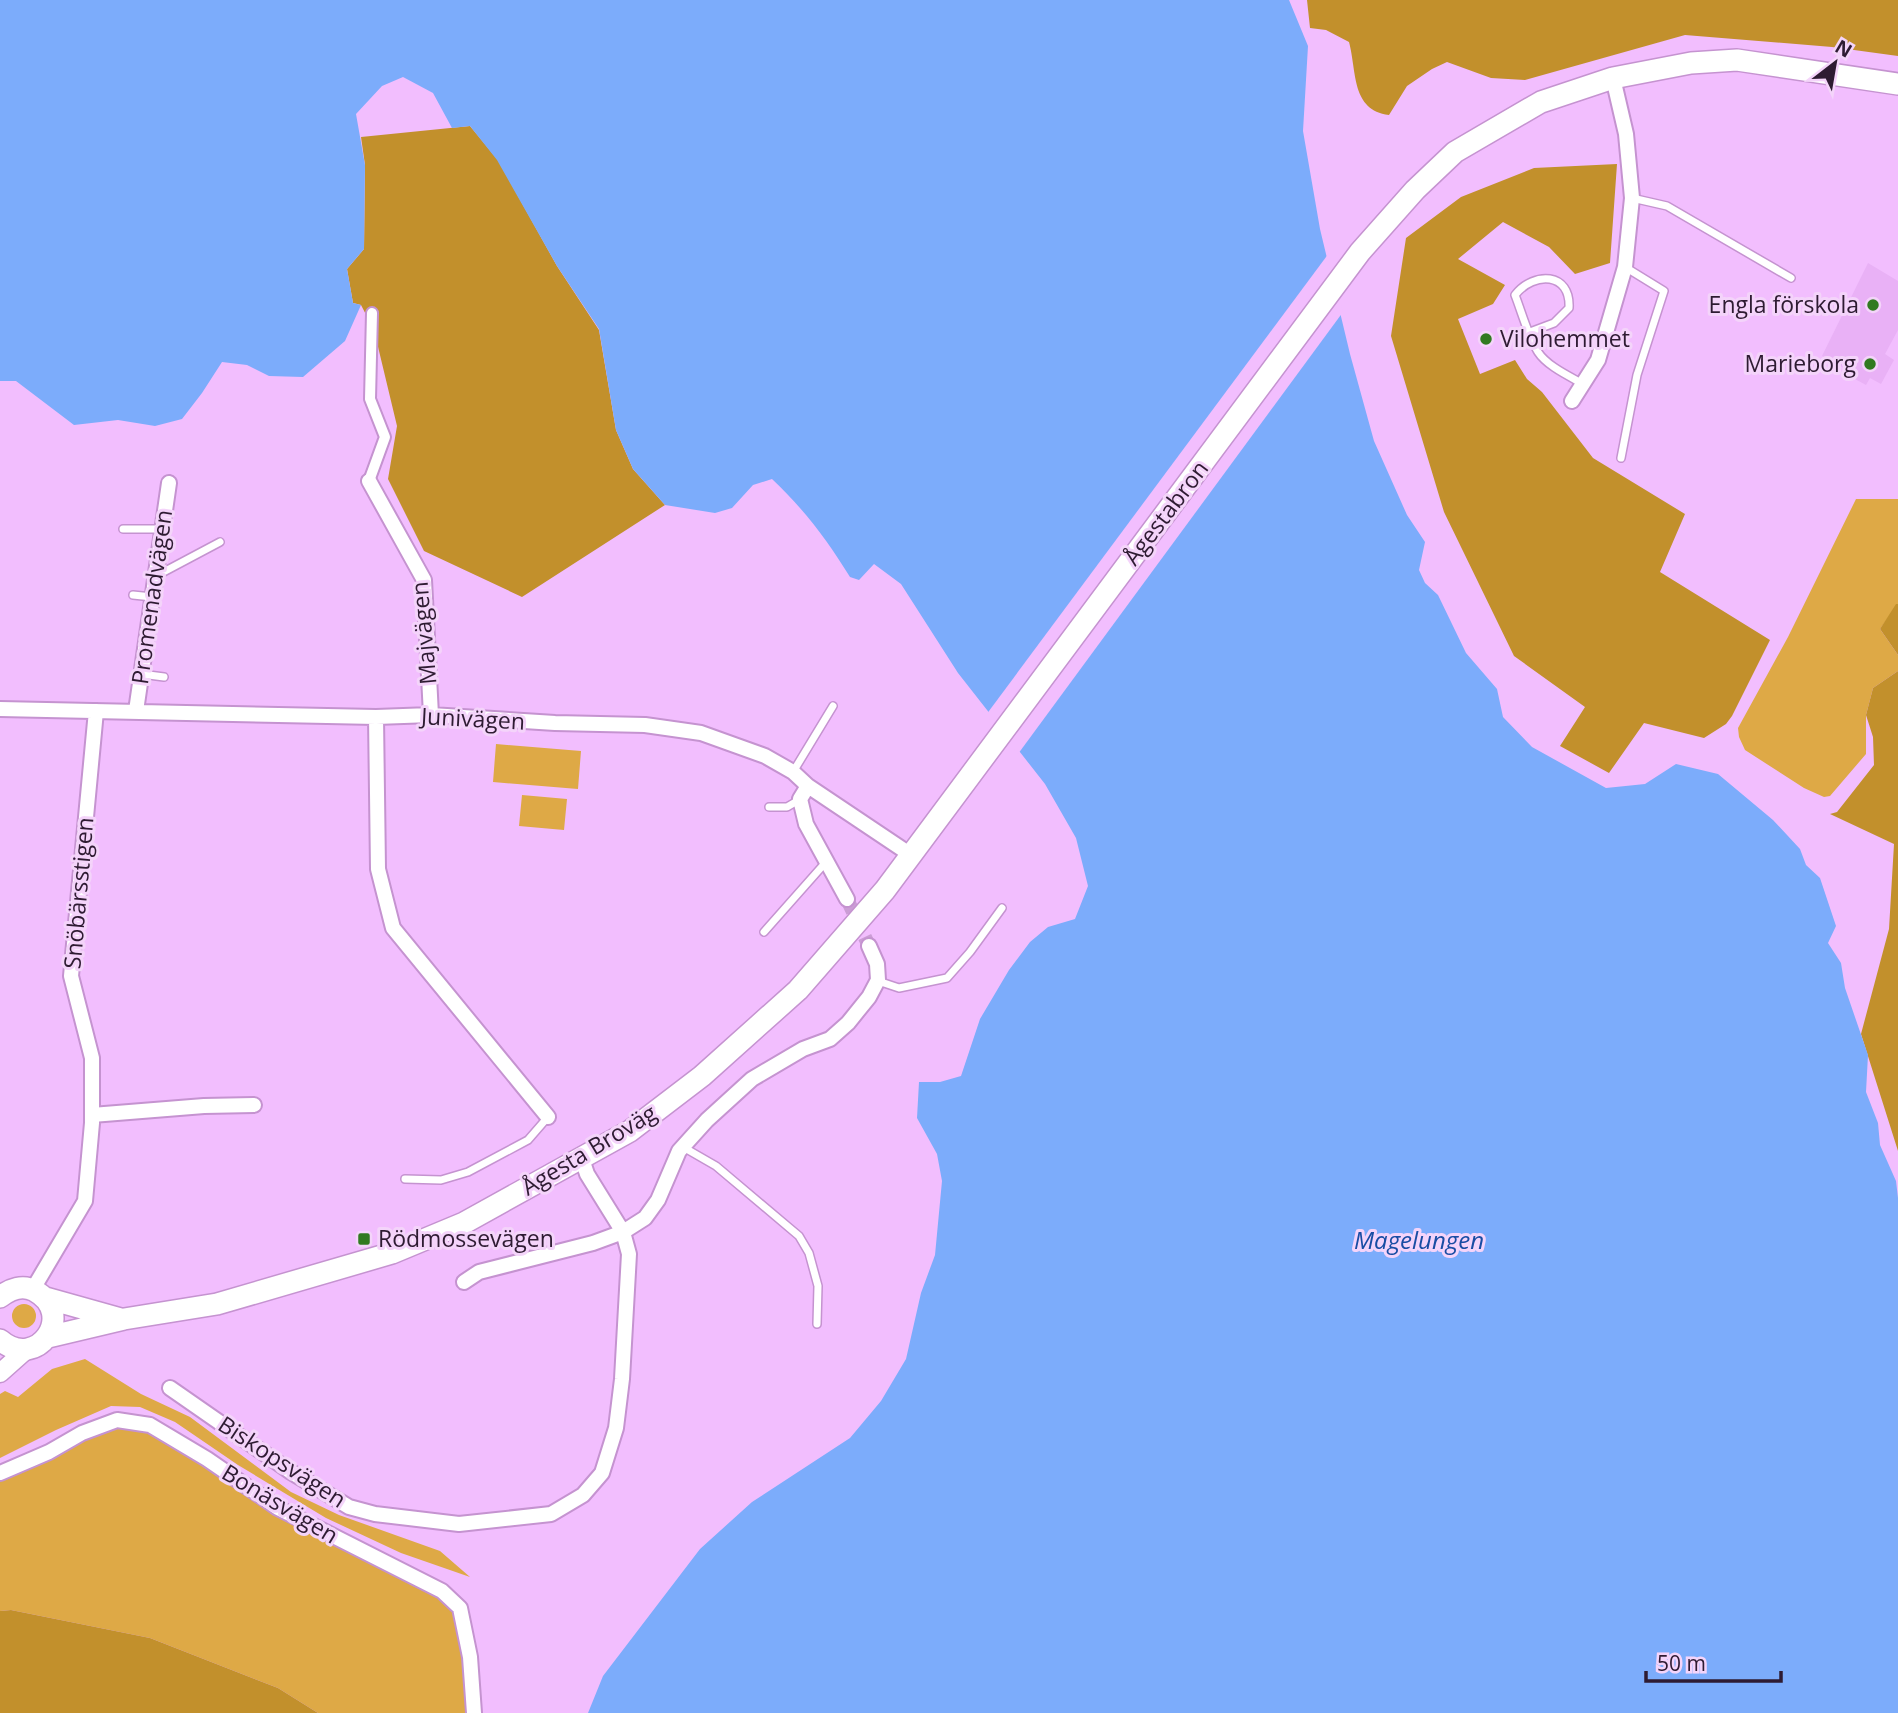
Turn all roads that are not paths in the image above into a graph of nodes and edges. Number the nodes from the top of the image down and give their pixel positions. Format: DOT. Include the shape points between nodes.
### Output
graph roads {
  1 [pos="1613,78"];
  2 [pos="1898,84"];
  3 [pos="1632,198"];
  4 [pos="1625,267"];
  5 [pos="1791,278"];
  6 [pos="372,313"];
  7 [pos="1530,332"];
  8 [pos="1583,384"];
  9 [pos="1572,401"];
  10 [pos="1621,458"];
  11 [pos="369,481"];
  12 [pos="169,483"];
  13 [pos="123,529"];
  14 [pos="162,529"];
  15 [pos="220,542"];
  16 [pos="155,576"];
  17 [pos="133,595"];
  18 [pos="152,597"];
  19 [pos="140,674"];
  20 [pos="164,677"];
  21 [pos="833,706"];
  22 [pos="0,709"];
  23 [pos="96,711"];
  24 [pos="136,711"];
  25 [pos="431,715"];
  26 [pos="376,717"];
  27 [pos="793,772"];
  28 [pos="971,774"];
  29 [pos="808,786"];
  30 [pos="800,799"];
  31 [pos="769,807"];
  32 [pos="911,855"];
  33 [pos="827,861"];
  34 [pos="847,899"];
  35 [pos="1002,908"];
  36 [pos="764,932"];
  37 [pos="869,946"];
  38 [pos="877,980"];
  39 [pos="254,1105"];
  40 [pos="92,1115"];
  41 [pos="548,1117"];
  42 [pos="682,1147"];
  43 [pos="582,1158"];
  44 [pos="405,1179"];
  45 [pos="623,1232"];
  46 [pos="464,1282"];
  47 [pos="19,1291"];
  48 [pos="124,1319"];
  49 [pos="817,1324"];
  50 [pos="48,1336"];
  51 [pos="0,1340"];
  52 [pos="27,1349"];
  53 [pos="0,1373"];
  54 [pos="170,1388"];
  55 [pos="0,1473"];
  56 [pos="474,1713"];
  1 -- 2 [label="main road" via="1691,63 1737,60"];
  1 -- 3 [label="street" via="1626,134"];
  1 -- 28 [label="main road, Ågestabron" via="1541,102 1455,152 1415,190 1360,251"];
  3 -- 4 [label="street"];
  3 -- 5 [label="lane" via="1667,206"];
  4 -- 8 [label="street" via="1598,360"];
  4 -- 10 [label="lane" via="1664,291 1637,375"];
  6 -- 11 [label="street" via="370,399 385,437"];
  7 -- 7 [label="lane" via="1554,323 1569,308 1569,295 1555,280 1540,278 1524,284 1516,295"];
  7 -- 8 [label="lane" via="1538,354"];
  8 -- 9 [label="street"];
  11 -- 25 [label="street, Majvägen" via="424,580"];
  12 -- 14 [label="street, Promenadvägen"];
  13 -- 14 [label="lane"];
  14 -- 16 [label="street, Promenadvägen"];
  15 -- 16 [label="lane"];
  16 -- 18 [label="street, Promenadvägen"];
  17 -- 18 [label="lane"];
  18 -- 19 [label="street, Promenadvägen"];
  19 -- 20 [label="lane"];
  19 -- 24 [label="street, Promenadvägen"];
  21 -- 27 [label="lane"];
  22 -- 23 [label="street, Junivägen"];
  23 -- 24 [label="street, Junivägen"];
  23 -- 40 [label="street, Snöbärsstigen" via="71,976 92,1058"];
  24 -- 26 [label="street, Junivägen"];
  25 -- 26 [label="street, Junivägen"];
  25 -- 27 [label="street, Junivägen" via="645,725 701,733 765,756"];
  26 -- 41 [label="street" via="378,869 393,928"];
  27 -- 29 [label="street, Junivägen"];
  28 -- 32 [label="main road, Ågesta Broväg"];
  29 -- 30 [label="street"];
  29 -- 32 [label="street, Junivägen"];
  30 -- 31 [label="lane" via="787,807"];
  30 -- 33 [label="street" via="806,824"];
  32 -- 43 [label="main road, Ågesta Broväg" via="843,941 752,1033 630,1131"];
  33 -- 34 [label="street"];
  33 -- 36 [label="lane"];
  35 -- 38 [label="lane" via="947,978 899,988"];
  37 -- 38 [label="street" via="877,964"];
  38 -- 42 [label="street" via="869,997 830,1039 752,1079"];
  39 -- 40 [label="street"];
  40 -- 47 [label="street, Snöbärsstigen" via="85,1201"];
  41 -- 44 [label="lane" via="527,1140 468,1172 441,1180"];
  42 -- 45 [label="street" via="658,1200 645,1218"];
  42 -- 49 [label="lane" via="716,1166 799,1236 818,1286"];
  43 -- 45 [label="street, Biskopsvägen"];
  43 -- 48 [label="main road, Ågesta Broväg" via="464,1223 392,1253 218,1304"];
  45 -- 46 [label="street" via="479,1272"];
  45 -- 54 [label="street, Biskopsvägen" via="629,1254 616,1428 602,1473 583,1495 551,1514 459,1524 349,1507"];
  47 -- 48 [label="main road, Ågesta Broväg"];
  47 -- 50 [label="main road" via="53,1311"];
  48 -- 50 [label="main road, Ågesta Broväg"];
  50 -- 52 [label="main road, Ågesta Broväg"];
  51 -- 52 [label="main road" via="8,1347"];
  52 -- 53 [label="street"];
  55 -- 56 [label="street, Bonäsvägen" via="117,1420 150,1425 278,1508 442,1591 460,1608"];
}
